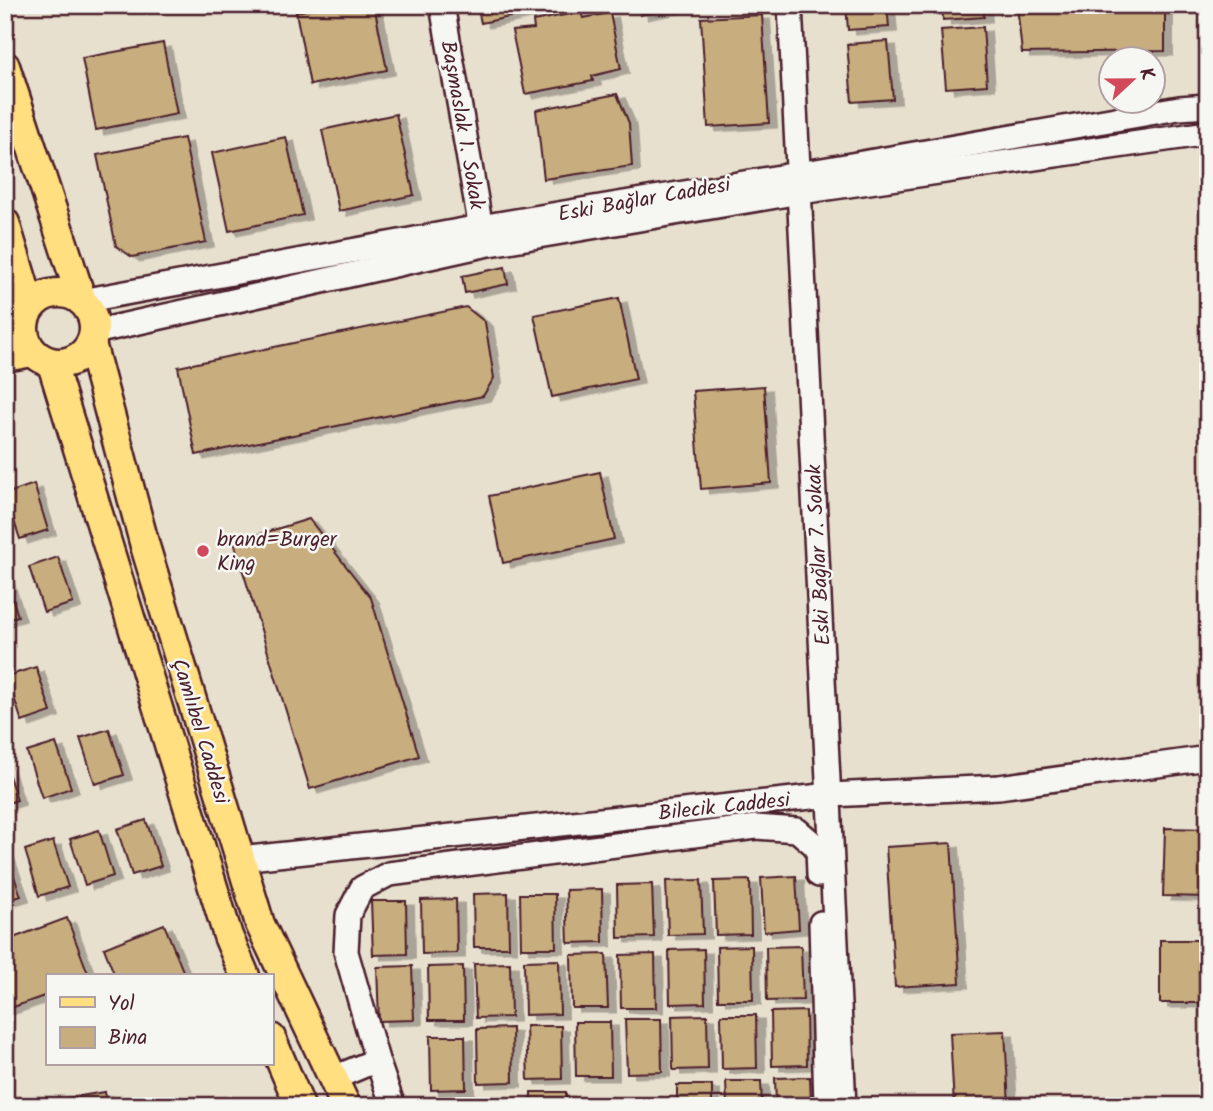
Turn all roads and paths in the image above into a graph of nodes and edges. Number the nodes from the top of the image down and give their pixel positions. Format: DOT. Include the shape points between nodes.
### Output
graph roads {
  1 [pos="442,5"];
  2 [pos="790,5"];
  3 [pos="5,66"];
  4 [pos="1208,106"];
  5 [pos="1208,133"];
  6 [pos="799,183"];
  7 [pos="5,223"];
  8 [pos="482,236"];
  9 [pos="82,301"];
  10 [pos="18,309"];
  11 [pos="93,337"];
  12 [pos="30,358"];
  13 [pos="1208,758"];
  14 [pos="830,795"];
  15 [pos="240,859"];
  16 [pos="244,974"];
  17 [pos="273,1043"];
  18 [pos="377,1060"];
  19 [pos="334,1078"];
  20 [pos="300,1106"];
  21 [pos="346,1106"];
  22 [pos="393,1106"];
  23 [pos="826,1106"];
  24 [pos="844,1106"];
  1 -- 8 [label="street, Başmaslak 1. Sokak"];
  2 -- 6 [label="street, Eski Bağlar 7. Sokak"];
  3 -- 9 [label="main road"];
  4 -- 6 [label="street, Eski Bağlar Caddesi"];
  5 -- 6 [label="street, Eski Bağlar Caddesi"];
  6 -- 8 [label="street, Eski Bağlar Caddesi"];
  6 -- 14 [label="street, Eski Bağlar 7. Sokak"];
  7 -- 10 [label="main road"];
  8 -- 9 [label="street, Eski Bağlar Caddesi"];
  8 -- 11 [label="street, Eski Bağlar Caddesi"];
  9 -- 10 [label="main road" via="72,295 49,294"];
  9 -- 11 [label="main road" via="93,320"];
  10 -- 12 [label="main road" via="25,317"];
  11 -- 12 [label="main road" via="85,353 65,364"];
  11 -- 15 [label="main road, Çamlıbel Caddesi" via="145,546"];
  12 -- 16 [label="main road"];
  13 -- 14 [label="street, Bilecik Caddesi" via="999,787"];
  14 -- 15 [label="street, Bilecik Caddesi"];
  14 -- 24 [label="street, Eski Bağlar 7. Sokak"];
  15 -- 19 [label="main road, Çamlıbel Caddesi" via="260,925"];
  17 -- 20 [label="main road"];
  18 -- 19 [label="street"];
  18 -- 22 [label="street"];
  18 -- 23 [label="street" via="346,952 348,915 362,888 389,874 756,827 797,831 818,848"];
  19 -- 21 [label="main road, Çamlıbel Caddesi"];
}
